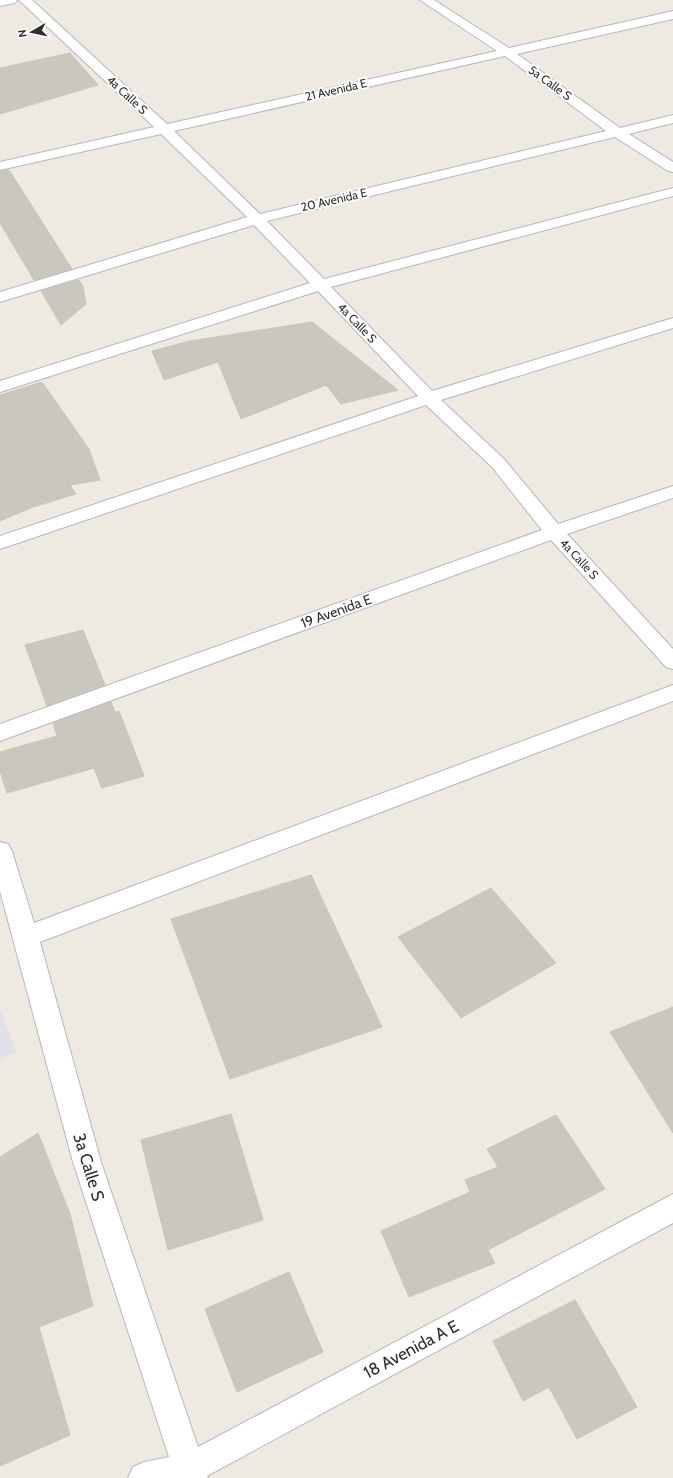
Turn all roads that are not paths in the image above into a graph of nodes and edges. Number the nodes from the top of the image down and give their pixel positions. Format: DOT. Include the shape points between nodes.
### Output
graph roads {
  1 [pos="11,0"];
  2 [pos="25,0"];
  3 [pos="426,0"];
  4 [pos="0,2"];
  5 [pos="673,15"];
  6 [pos="508,52"];
  7 [pos="673,120"];
  8 [pos="164,129"];
  9 [pos="618,133"];
  10 [pos="0,166"];
  11 [pos="673,168"];
  12 [pos="673,192"];
  13 [pos="257,219"];
  14 [pos="321,286"];
  15 [pos="0,297"];
  16 [pos="673,323"];
  17 [pos="0,387"];
  18 [pos="429,398"];
  19 [pos="673,492"];
  20 [pos="554,532"];
  21 [pos="0,543"];
  22 [pos="673,662"];
  23 [pos="673,693"];
  24 [pos="0,733"];
  25 [pos="0,852"];
  26 [pos="26,937"];
  27 [pos="673,1208"];
  28 [pos="190,1473"];
  29 [pos="144,1478"];
  1 -- 4 [label="street"];
  2 -- 8 [label="street, 4a Calle S"];
  3 -- 6 [label="street, 5a Calle S"];
  5 -- 6 [label="street, 21 Avenida E"];
  6 -- 8 [label="street, 21 Avenida E"];
  6 -- 9 [label="street, 5a Calle S"];
  7 -- 9 [label="street, 20 Avenida E"];
  8 -- 10 [label="street, 21 Avenida E"];
  8 -- 13 [label="street, 4a Calle S"];
  9 -- 11 [label="street, 5a Calle S"];
  9 -- 13 [label="street, 20 Avenida E"];
  12 -- 14 [label="street"];
  13 -- 14 [label="street, 4a Calle S"];
  13 -- 15 [label="street, 20 Avenida E"];
  14 -- 17 [label="street"];
  14 -- 18 [label="street, 4a Calle S"];
  16 -- 18 [label="street"];
  18 -- 20 [label="street, 4a Calle S" via="498,463"];
  18 -- 21 [label="street"];
  19 -- 20 [label="street, 19 Avenida E"];
  20 -- 22 [label="street, 4a Calle S"];
  20 -- 24 [label="street, 19 Avenida E"];
  23 -- 26 [label="street"];
  25 -- 26 [label="street, 3a Calle S"];
  26 -- 28 [label="street, 3a Calle S" via="87,1162"];
  27 -- 28 [label="street, 18 Avenida A E"];
  28 -- 29 [label="street, 18 Avenida A E"];
}
